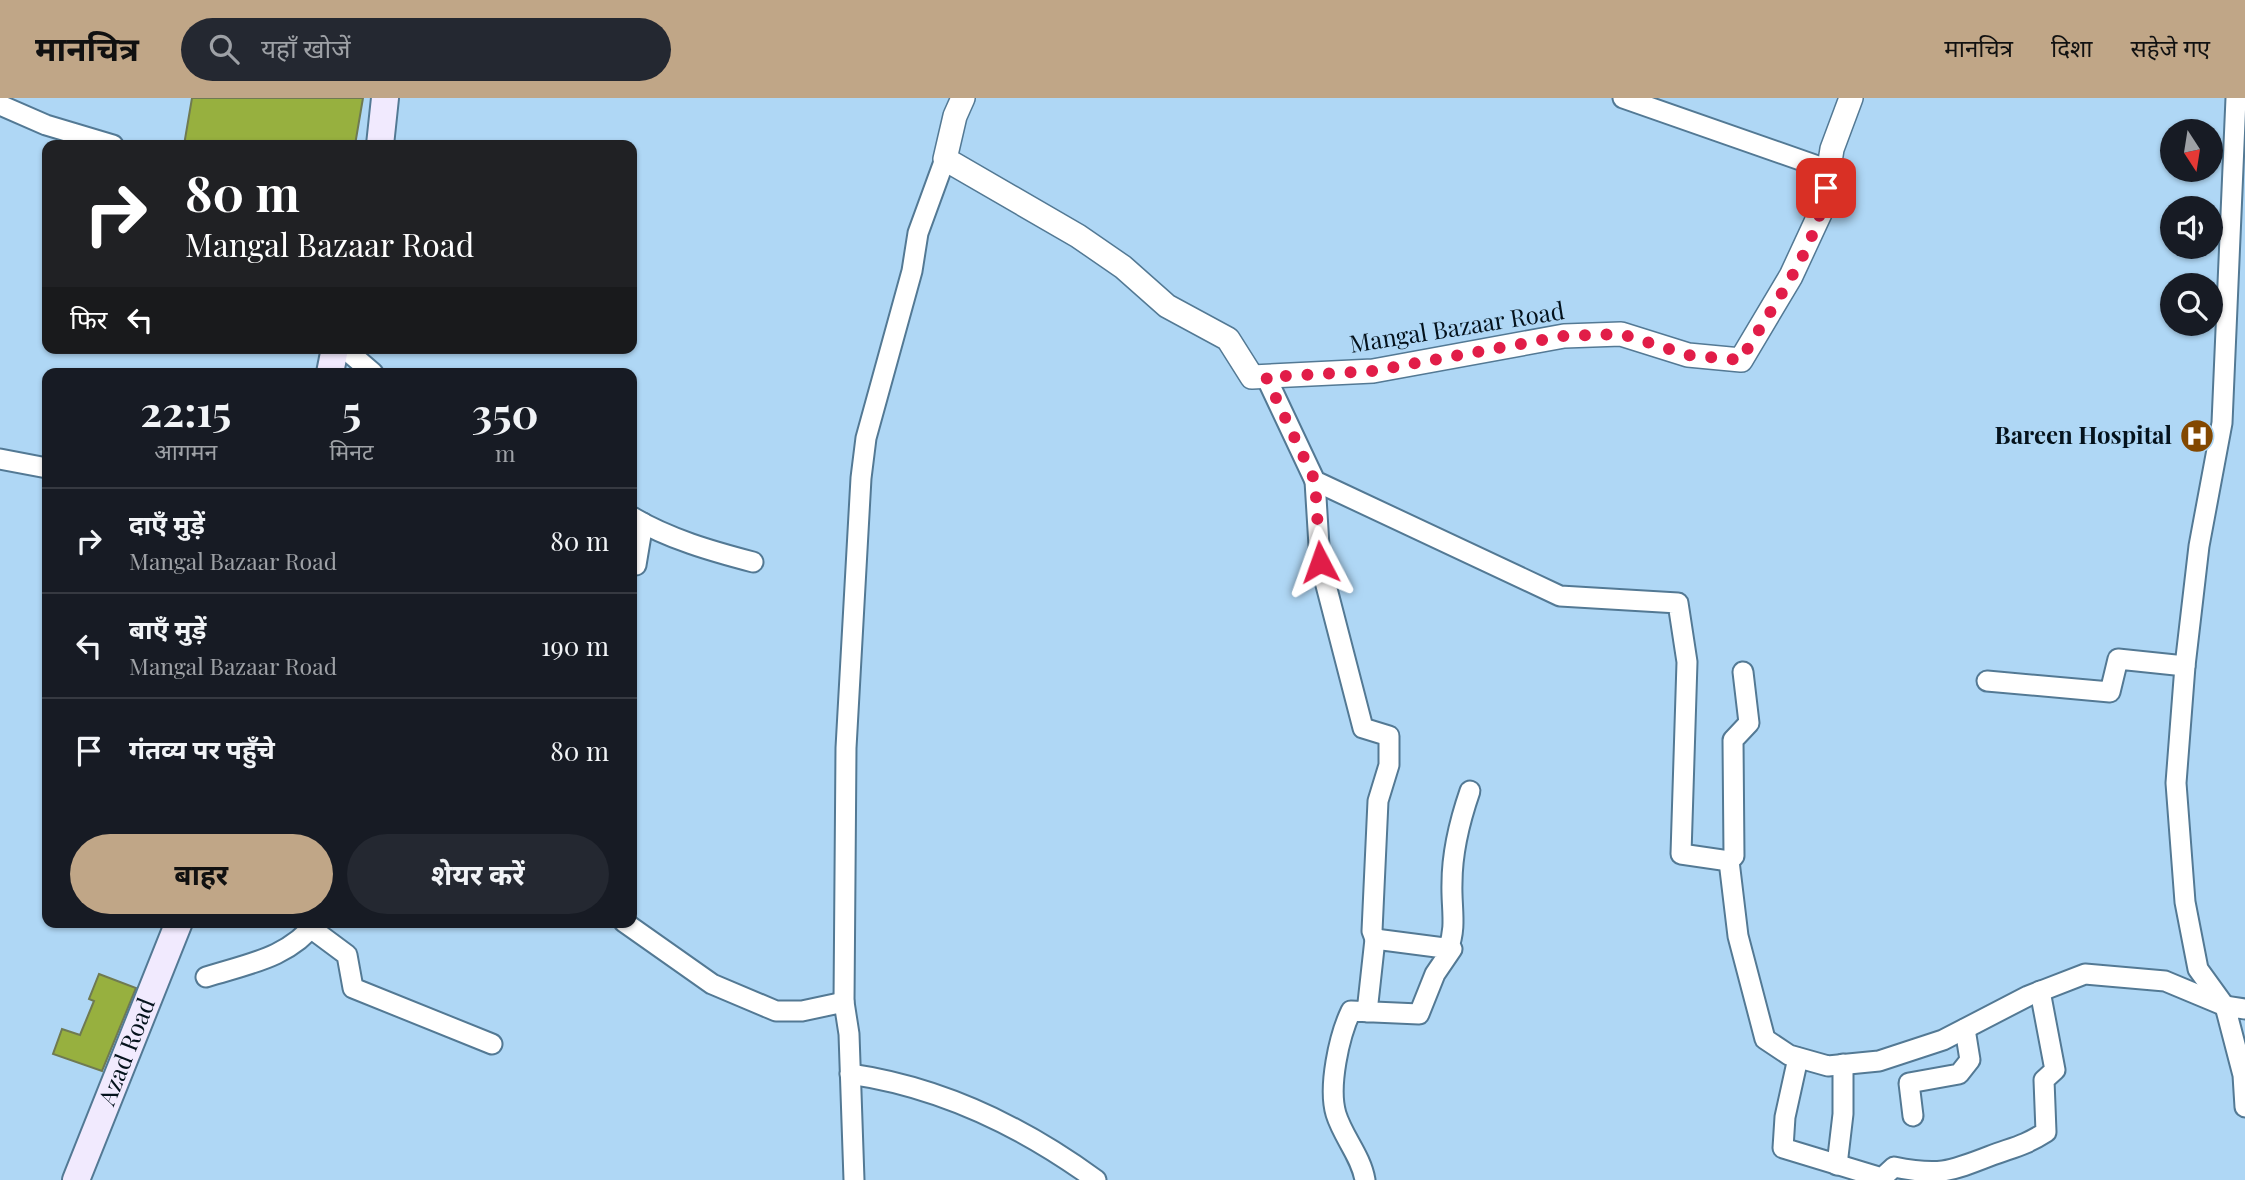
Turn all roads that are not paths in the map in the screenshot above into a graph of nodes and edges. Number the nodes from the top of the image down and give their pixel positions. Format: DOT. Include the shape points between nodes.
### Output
graph roads {
  1 [pos="385,98"];
  2 [pos="963,98"];
  3 [pos="1623,98"];
  4 [pos="1851,98"];
  5 [pos="2236,98"];
  6 [pos="0,105"];
  7 [pos="96,140"];
  8 [pos="381,140"];
  9 [pos="945,159"];
  10 [pos="1829,170"];
  11 [pos="351,354"];
  12 [pos="367,368"];
  13 [pos="1266,377"];
  14 [pos="0,459"];
  15 [pos="42,467"];
  16 [pos="1315,481"];
  17 [pos="637,520"];
  18 [pos="753,562"];
  19 [pos="2185,666"];
  20 [pos="1743,672"];
  21 [pos="1987,681"];
  22 [pos="1470,791"];
  23 [pos="1729,861"];
  24 [pos="177,928"];
  25 [pos="312,928"];
  26 [pos="317,928"];
  27 [pos="633,928"];
  28 [pos="1376,939"];
  29 [pos="1448,949"];
  30 [pos="206,977"];
  31 [pos="2040,991"];
  32 [pos="844,1002"];
  33 [pos="2225,1006"];
  34 [pos="2245,1009"];
  35 [pos="1367,1012"];
  36 [pos="1965,1029"];
  37 [pos="492,1044"];
  38 [pos="1798,1058"];
  39 [pos="1843,1064"];
  40 [pos="850,1074"];
  41 [pos="2245,1107"];
  42 [pos="1913,1115"];
  43 [pos="1837,1166"];
  44 [pos="76,1180"];
  45 [pos="853,1180"];
  46 [pos="1096,1180"];
  47 [pos="1365,1180"];
  1 -- 8 [label="main road"];
  2 -- 9 [label="street"];
  3 -- 10 [label="street"];
  4 -- 10 [label="street, Mangal Bazaar Road"];
  5 -- 19 [label="street" via="2222,423 2199,546"];
  6 -- 7 [label="street"];
  9 -- 13 [label="street" via="1078,236 1167,306 1228,339 1252,377"];
  9 -- 32 [label="street" via="918,233 862,465 846,748"];
  10 -- 13 [label="street, Mangal Bazaar Road" via="1823,207 1797,265 1741,360 1688,355 1621,334 1564,336 1373,371"];
  11 -- 12 [label="street"];
  13 -- 16 [label="street"];
  14 -- 15 [label="street"];
  16 -- 23 [label="street" via="1560,596 1678,603 1687,662 1681,855"];
  16 -- 28 [label="street" via="1320,562 1363,728 1389,736 1389,765 1378,801"];
  17 -- 18 [label="street" via="709,550"];
  19 -- 21 [label="street" via="2118,659 2110,692"];
  19 -- 33 [label="street" via="2176,783 2185,902 2198,969"];
  20 -- 23 [label="street" via="1749,723 1733,740 1734,856"];
  22 -- 29 [label="street" via="1460,820 1452,882 1454,933"];
  23 -- 38 [label="street" via="1738,936 1765,1039"];
  24 -- 44 [label="main road, Azad Road"];
  25 -- 30 [label="street" via="279,955"];
  26 -- 37 [label="street" via="347,954 353,988"];
  27 -- 32 [label="street" via="712,984 776,1010"];
  28 -- 29 [label="street"];
  28 -- 35 [label="street"];
  29 -- 35 [label="street" via="1452,949 1435,974 1419,1014"];
  31 -- 33 [label="street" via="2085,974 2133,977 2165,981"];
  31 -- 36 [label="street"];
  31 -- 43 [label="street" via="2055,1070 2044,1080 2046,1132 2020,1148 1962,1169 1926,1173 1894,1167 1882,1178"];
  32 -- 40 [label="street"];
  33 -- 34 [label="street"];
  33 -- 41 [label="street" via="2243,1075"];
  35 -- 47 [label="street" via="1351,1011 1342,1030 1334,1090 1335,1113"];
  36 -- 39 [label="street" via="1880,1061"];
  36 -- 42 [label="street" via="1970,1060 1959,1074 1909,1083"];
  38 -- 39 [label="street" via="1828,1066"];
  38 -- 43 [label="street" via="1783,1148"];
  39 -- 43 [label="street"];
  40 -- 45 [label="street"];
  40 -- 46 [label="street" via="893,1080 980,1111 1021,1129"];
}
